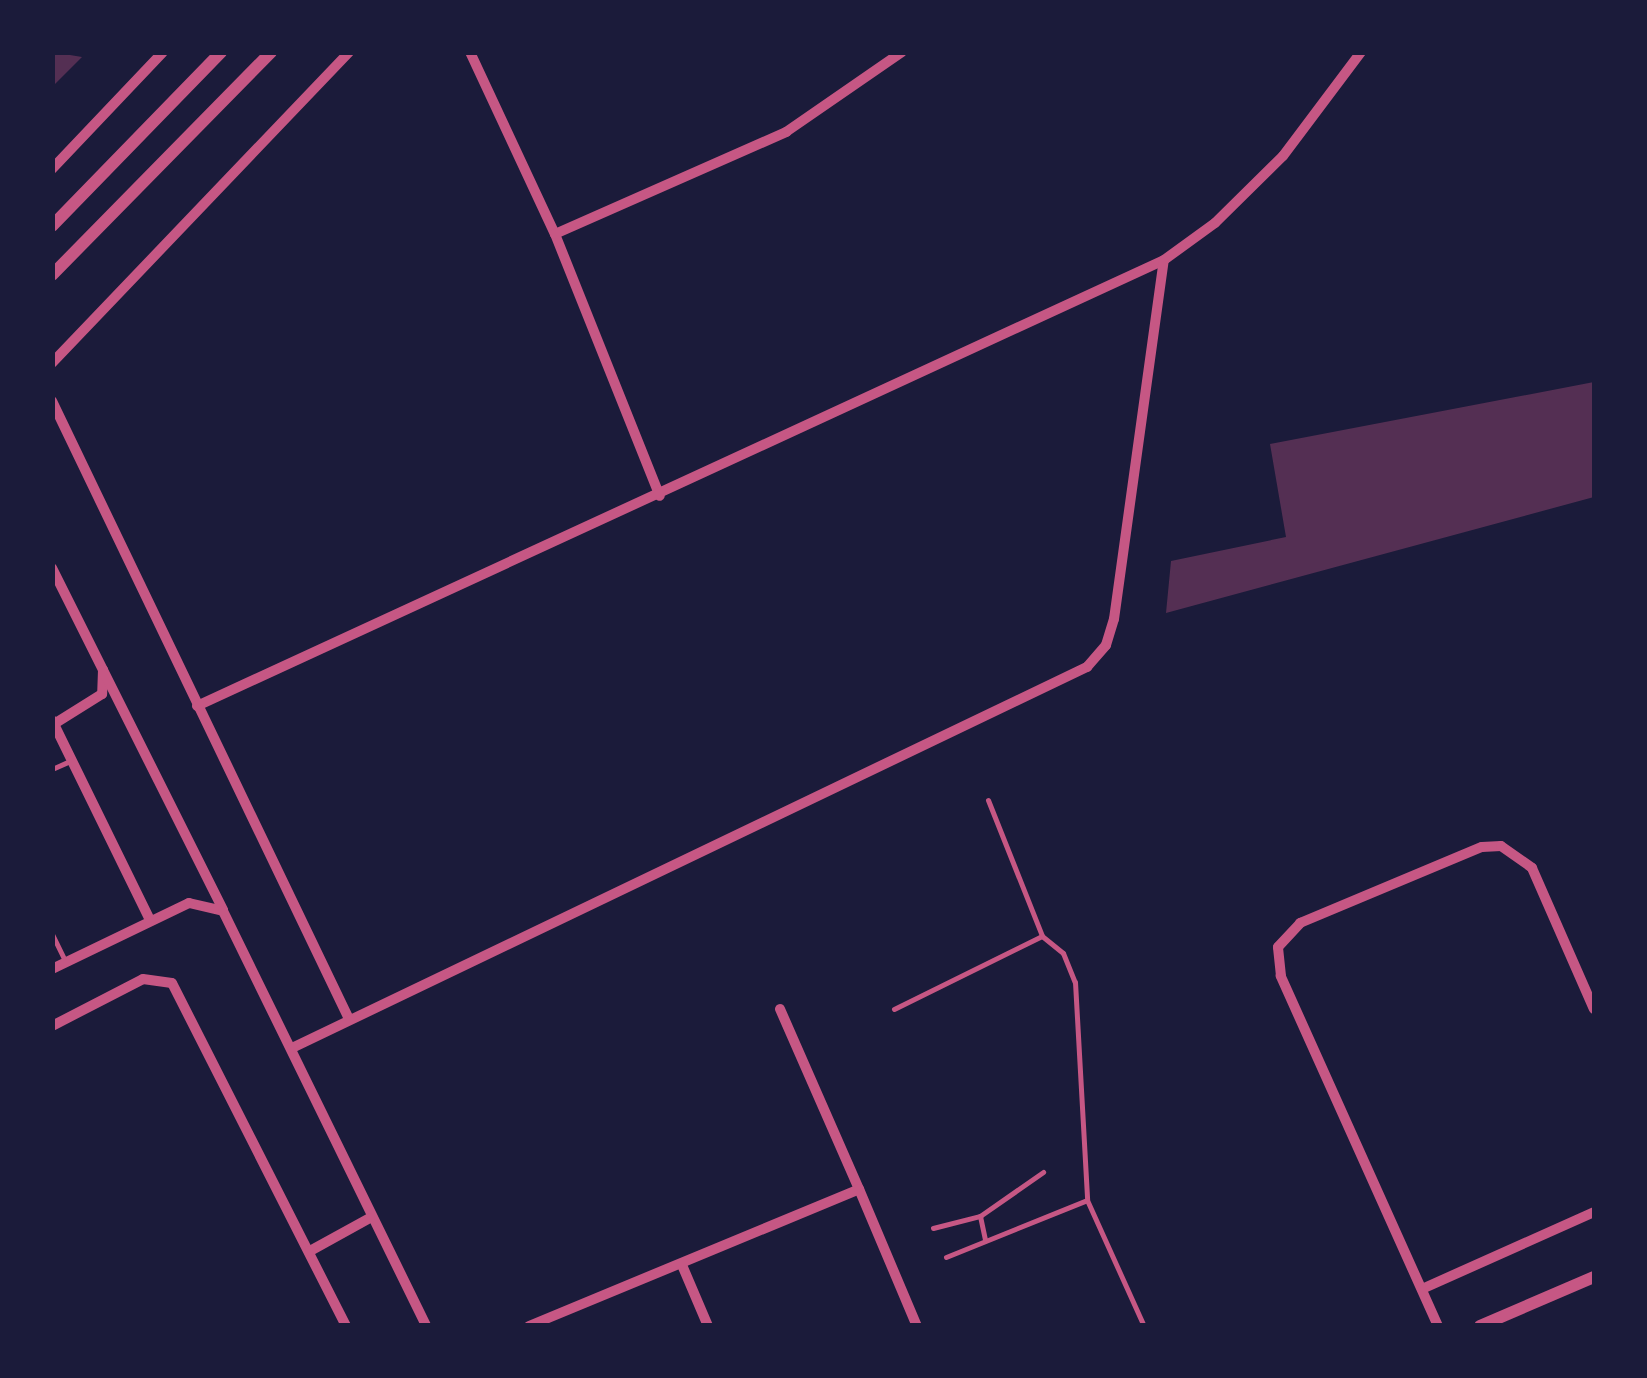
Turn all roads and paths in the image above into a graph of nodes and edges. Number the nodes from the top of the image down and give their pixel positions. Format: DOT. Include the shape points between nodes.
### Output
graph roads {
  1 [pos="163,52"];
  2 [pos="221,52"];
  3 [pos="272,52"];
  4 [pos="349,52"];
  5 [pos="470,52"];
  6 [pos="902,52"];
  7 [pos="1361,52"];
  8 [pos="52,169"];
  9 [pos="52,226"];
  10 [pos="555,234"];
  11 [pos="1164,260"];
  12 [pos="52,275"];
  13 [pos="52,363"];
  14 [pos="52,401"];
  15 [pos="660,496"];
  16 [pos="52,568"];
  17 [pos="103,670"];
  18 [pos="196,706"];
  19 [pos="53,722"];
  20 [pos="72,760"];
  21 [pos="52,769"];
  22 [pos="988,800"];
  23 [pos="224,911"];
  24 [pos="149,918"];
  25 [pos="52,934"];
  26 [pos="1042,936"];
  27 [pos="66,962"];
  28 [pos="52,970"];
  29 [pos="780,1009"];
  30 [pos="894,1009"];
  31 [pos="1594,1010"];
  32 [pos="349,1019"];
  33 [pos="52,1026"];
  34 [pos="292,1048"];
  35 [pos="1043,1172"];
  36 [pos="859,1188"];
  37 [pos="1087,1200"];
  38 [pos="1594,1212"];
  39 [pos="980,1216"];
  40 [pos="370,1218"];
  41 [pos="932,1228"];
  42 [pos="985,1240"];
  43 [pos="310,1251"];
  44 [pos="946,1257"];
  45 [pos="682,1264"];
  46 [pos="1594,1277"];
  47 [pos="1422,1290"];
  48 [pos="346,1326"];
  49 [pos="426,1326"];
  50 [pos="529,1326"];
  51 [pos="708,1326"];
  52 [pos="917,1326"];
  53 [pos="1144,1326"];
  54 [pos="1438,1326"];
  55 [pos="1480,1326"];
  1 -- 8 [label="street"];
  2 -- 9 [label="street"];
  3 -- 12 [label="street"];
  4 -- 13 [label="street"];
  5 -- 10 [label="street"];
  6 -- 10 [label="street" via="786,132"];
  7 -- 11 [label="street" via="1283,156"];
  10 -- 15 [label="street"];
  11 -- 15 [label="street"];
  11 -- 32 [label="street" via="1114,619 1106,645 1087,667"];
  14 -- 18 [label="street"];
  15 -- 18 [label="street"];
  16 -- 17 [label="street"];
  17 -- 19 [label="street" via="102,694"];
  17 -- 23 [label="street"];
  18 -- 32 [label="street"];
  19 -- 20 [label="street"];
  20 -- 21 [label="lane"];
  20 -- 24 [label="street"];
  22 -- 26 [label="lane"];
  23 -- 24 [label="street" via="188,903"];
  23 -- 34 [label="street"];
  24 -- 27 [label="street"];
  25 -- 27 [label="lane"];
  26 -- 30 [label="lane"];
  26 -- 37 [label="lane" via="1064,952 1075,982"];
  27 -- 28 [label="street"];
  29 -- 36 [label="street"];
  31 -- 47 [label="street" via="1532,868 1501,846 1482,847 1284,934 1275,961"];
  32 -- 34 [label="street"];
  33 -- 43 [label="street" via="144,980 172,984"];
  34 -- 40 [label="street"];
  35 -- 39 [label="lane"];
  36 -- 45 [label="street"];
  36 -- 52 [label="street"];
  37 -- 42 [label="lane"];
  37 -- 53 [label="lane"];
  38 -- 47 [label="street"];
  39 -- 41 [label="lane"];
  39 -- 42 [label="lane"];
  40 -- 43 [label="street"];
  40 -- 49 [label="street"];
  42 -- 44 [label="lane"];
  43 -- 48 [label="street"];
  45 -- 50 [label="street"];
  45 -- 51 [label="street"];
  46 -- 55 [label="street"];
  47 -- 54 [label="street"];
}
